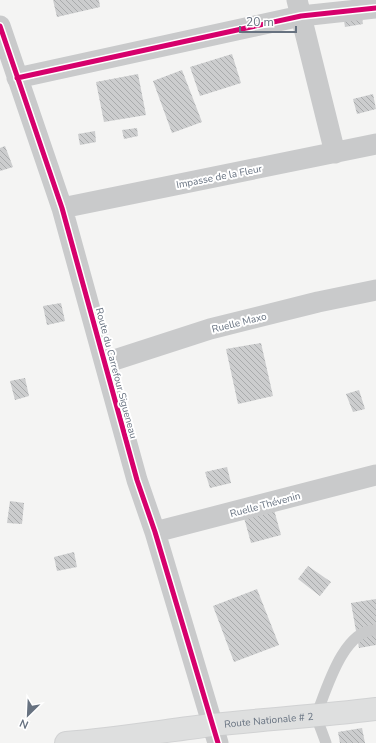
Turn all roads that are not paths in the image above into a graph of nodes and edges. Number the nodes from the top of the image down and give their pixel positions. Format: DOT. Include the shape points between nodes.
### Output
graph roads {
  1 [pos="299,8"];
  2 [pos="376,8"];
  3 [pos="0,26"];
  4 [pos="16,78"];
  5 [pos="376,144"];
  6 [pos="335,153"];
  7 [pos="62,208"];
  8 [pos="376,290"];
  9 [pos="105,363"];
  10 [pos="376,474"];
  11 [pos="155,532"];
  12 [pos="376,630"];
  13 [pos="376,709"];
  14 [pos="316,716"];
  15 [pos="215,734"];
  16 [pos="114,741"];
  17 [pos="66,743"];
  18 [pos="326,743"];
  1 -- 2 [label="street"];
  1 -- 4 [label="street"];
  1 -- 6 [label="street"];
  3 -- 4 [label="street, Route du Carrefour Sigueneau"];
  4 -- 7 [label="street, Route du Carrefour Sigueneau"];
  5 -- 6 [label="street, Impasse de la Fleur"];
  6 -- 7 [label="street, Impasse de la Fleur"];
  7 -- 9 [label="street, Route du Carrefour Sigueneau"];
  8 -- 9 [label="street, Ruelle Maxo" via="210,329"];
  9 -- 11 [label="street, Route du Carrefour Sigueneau" via="137,480"];
  10 -- 11 [label="street, Ruelle Thévenin"];
  11 -- 15 [label="street, Route du Carrefour Sigueneau"];
  12 -- 14 [label="lane" via="355,637 341,656"];
  13 -- 14 [label="main road, Route Nationale # 2"];
  14 -- 15 [label="main road, Route Nationale # 2"];
  14 -- 18 [label="lane"];
  15 -- 16 [label="main road, Route Nationale # 2"];
  16 -- 17 [label="main road, Route Nationale # 2"];
}
